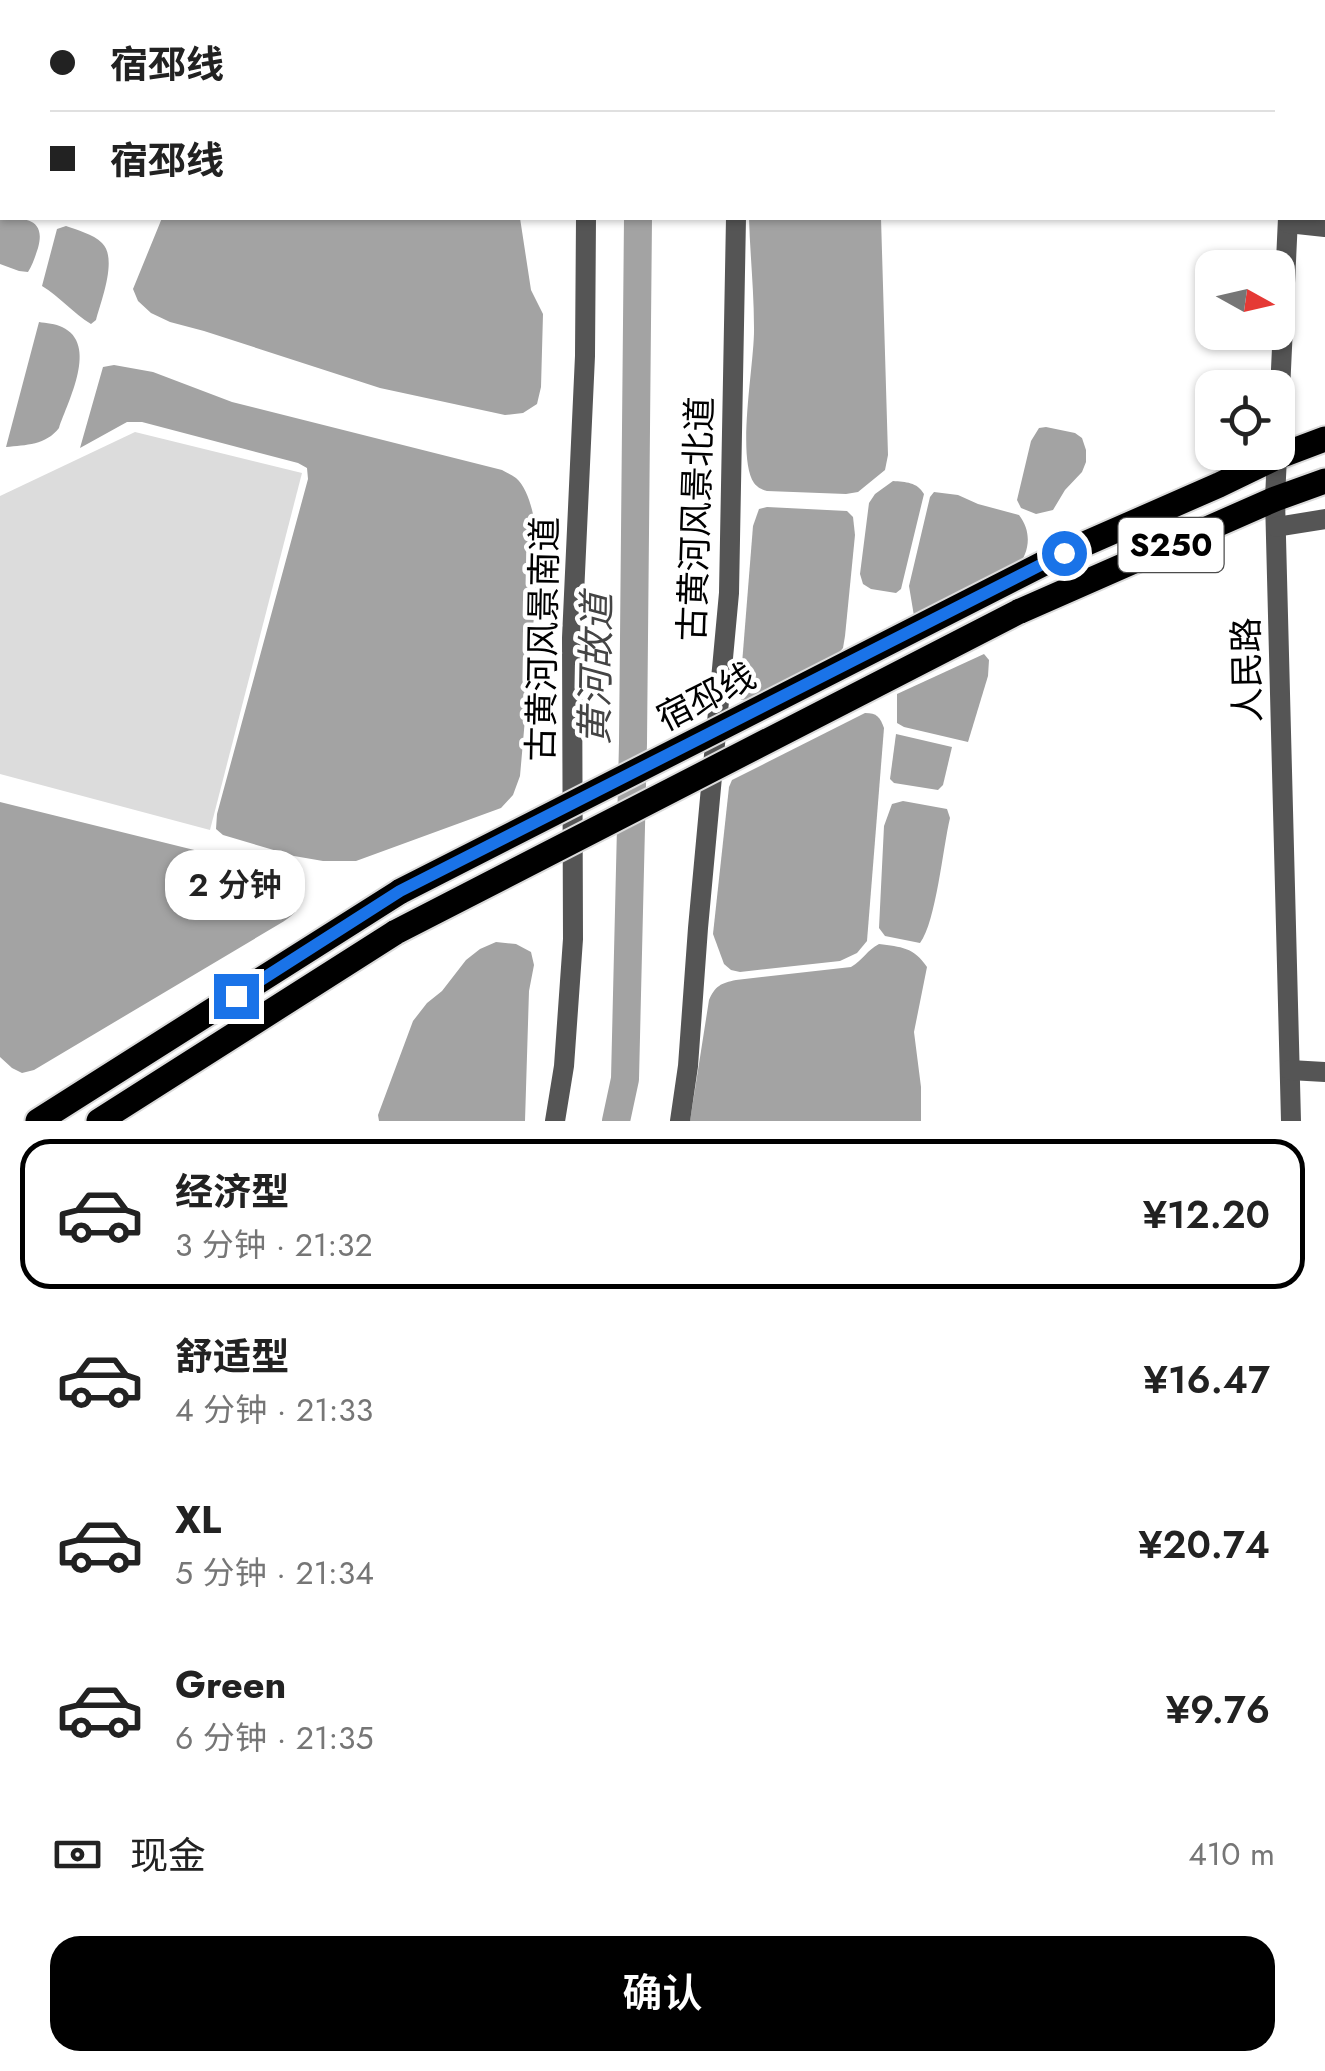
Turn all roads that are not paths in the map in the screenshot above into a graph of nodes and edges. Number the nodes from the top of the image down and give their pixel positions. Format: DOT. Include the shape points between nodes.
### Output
graph roads {
  1 [pos="586,220"];
  2 [pos="736,220"];
  3 [pos="1288,220"];
  4 [pos="1325,227"];
  5 [pos="1282,370"];
  6 [pos="1325,440"];
  7 [pos="1295,451"];
  8 [pos="1251,470"];
  9 [pos="1277,470"];
  10 [pos="1325,481"];
  11 [pos="1275,499"];
  12 [pos="1325,520"];
  13 [pos="1276,527"];
  14 [pos="1290,1070"];
  15 [pos="1325,1072"];
  16 [pos="38,1121"];
  17 [pos="99,1121"];
  18 [pos="555,1121"];
  19 [pos="680,1121"];
  20 [pos="1291,1121"];
  1 -- 18 [label="street, 古黄河风景南道" via="572,638 572,939"];
  2 -- 19 [label="street, 古黄河风景北道" via="730,594"];
  3 -- 4 [label="street"];
  3 -- 5 [label="street, 人民路"];
  6 -- 7 [label="main road, 宿邳线 / S250"];
  8 -- 16 [label="main road, 宿邳线 / S250, bridge" via="1064,553 400,891"];
  9 -- 11 [label="street, 人民路"];
  10 -- 11 [label="main road, 宿邳线 / S250"];
  11 -- 13 [label="street, 人民路"];
  11 -- 17 [label="main road, 宿邳线 / S250, bridge" via="1018,612 396,932"];
  12 -- 13 [label="street"];
  13 -- 14 [label="street, 人民路"];
  14 -- 15 [label="street"];
  14 -- 20 [label="street, 人民路"];
}
